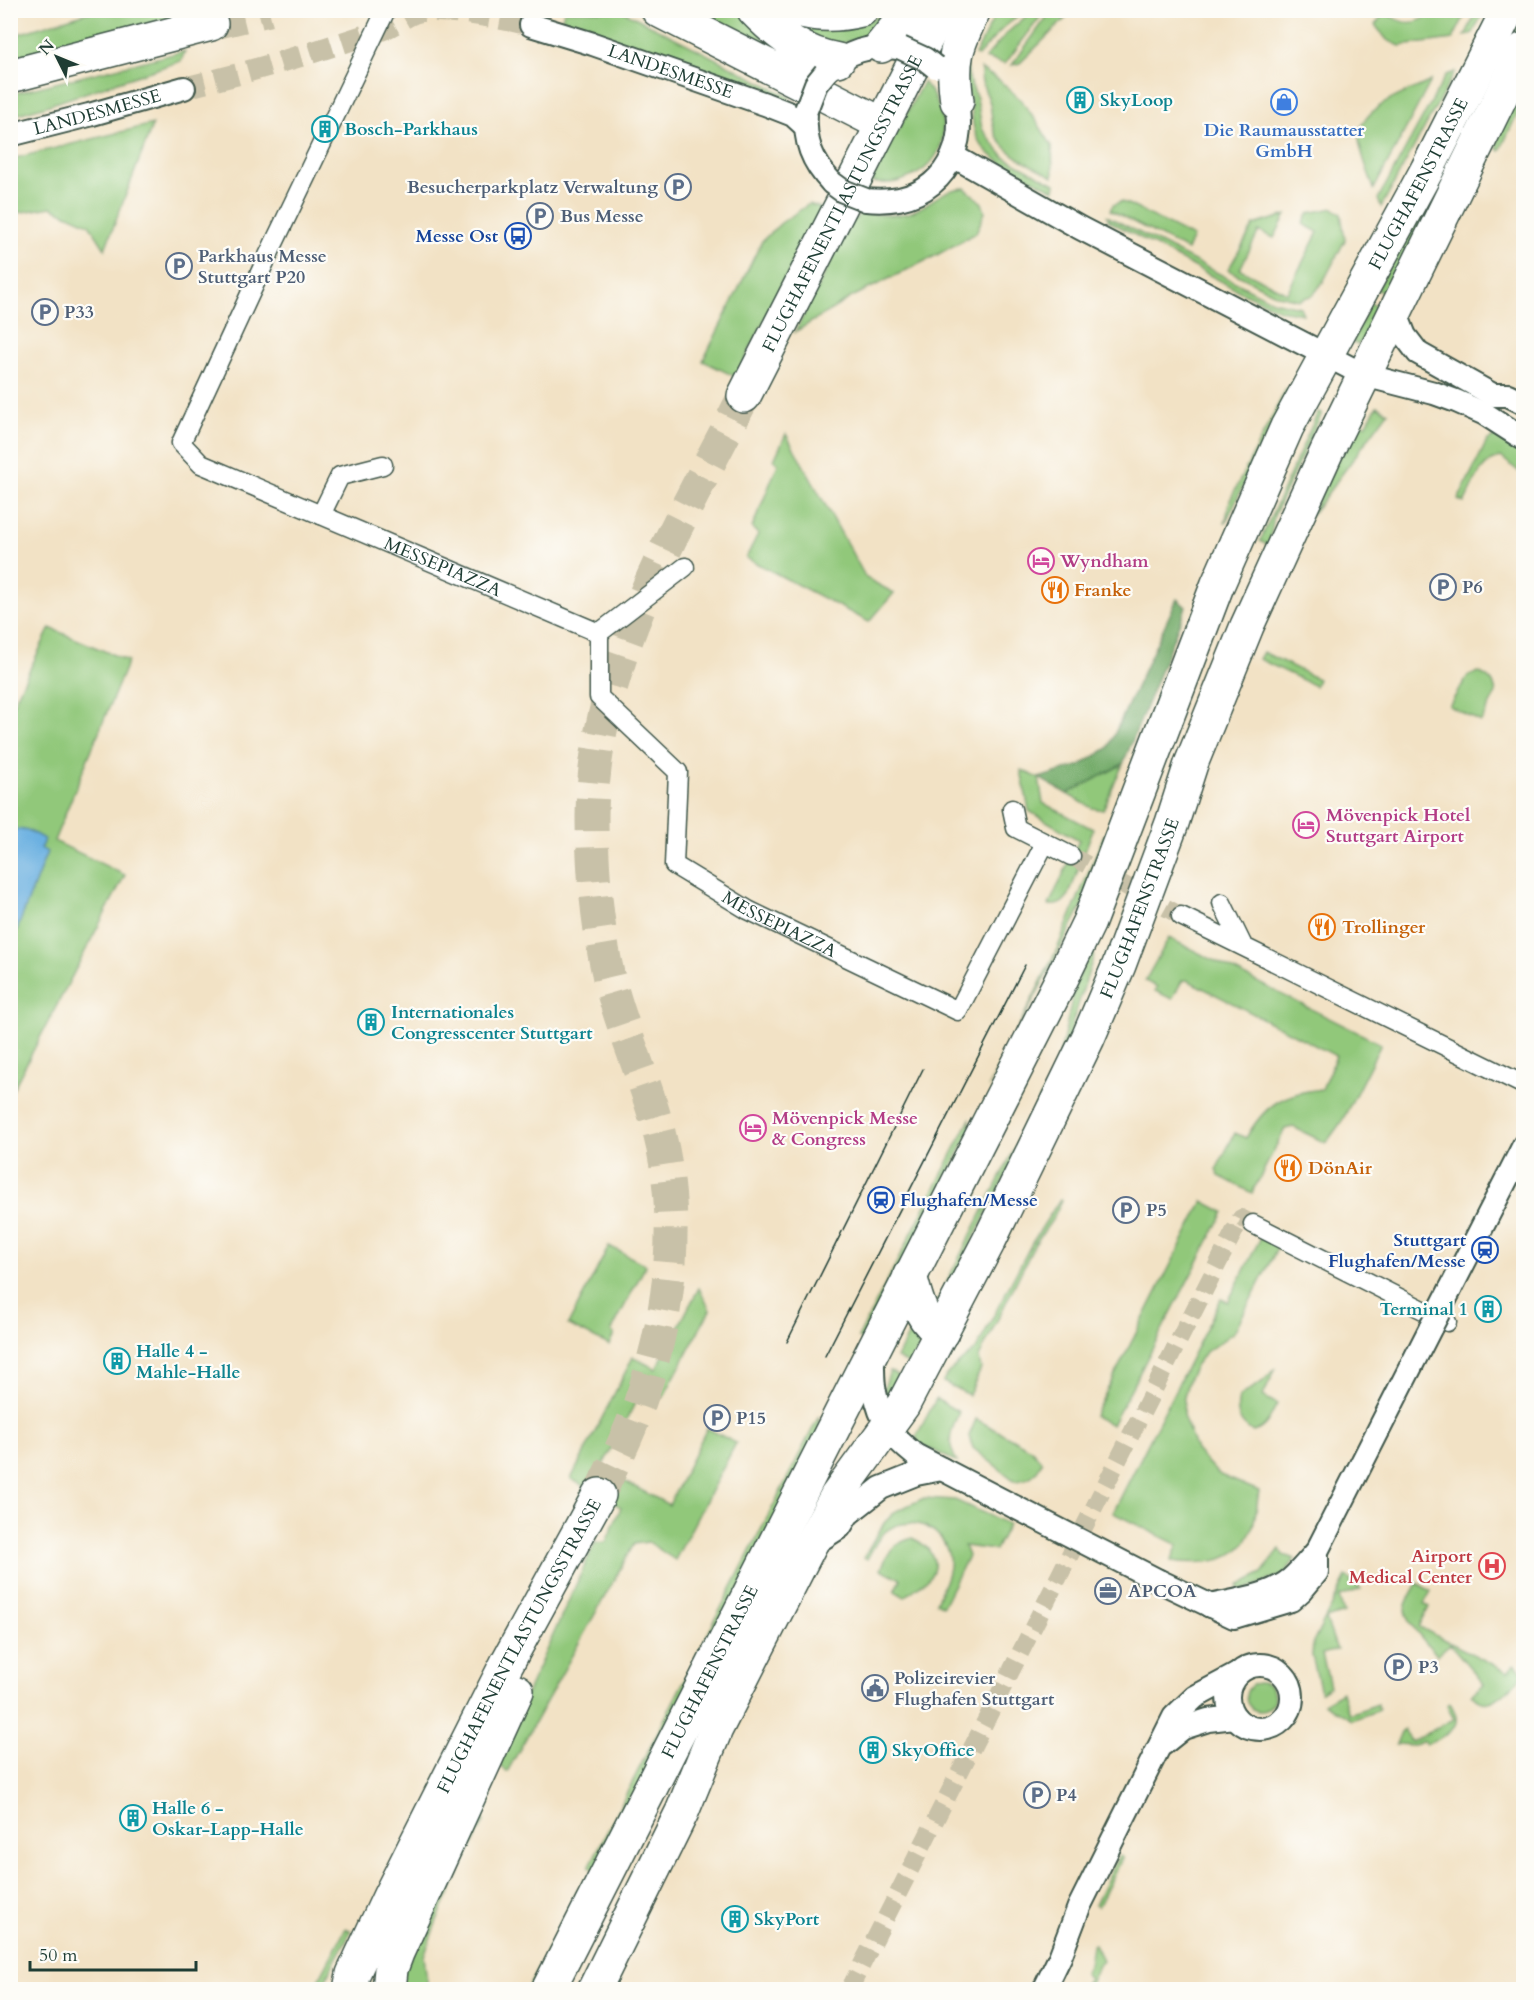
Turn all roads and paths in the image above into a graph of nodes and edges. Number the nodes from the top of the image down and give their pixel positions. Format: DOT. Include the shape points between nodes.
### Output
graph roads {
  1 [pos="386,10"];
  2 [pos="658,10"];
  3 [pos="754,10"];
  4 [pos="798,10"];
  5 [pos="861,10"];
  6 [pos="910,10"];
  7 [pos="941,10"];
  8 [pos="974,10"];
  9 [pos="1508,10"];
  10 [pos="211,24"];
  11 [pos="531,25"];
  12 [pos="891,47"];
  13 [pos="1524,49"];
  14 [pos="832,66"];
  15 [pos="10,76"];
  16 [pos="184,88"];
  17 [pos="957,101"];
  18 [pos="806,118"];
  19 [pos="882,124"];
  20 [pos="10,135"];
  21 [pos="953,156"];
  22 [pos="1395,311"];
  23 [pos="1325,356"];
  24 [pos="1364,375"];
  25 [pos="744,396"];
  26 [pos="1524,403"];
  27 [pos="1493,407"];
  28 [pos="1524,422"];
  29 [pos="1524,439"];
  30 [pos="383,465"];
  31 [pos="321,515"];
  32 [pos="685,567"];
  33 [pos="598,633"];
  34 [pos="1012,809"];
  35 [pos="1045,843"];
  36 [pos="1071,856"];
  37 [pos="1222,903"];
  38 [pos="1181,916"];
  39 [pos="1243,946"];
  40 [pos="1524,1085"];
  41 [pos="1524,1145"];
  42 [pos="1253,1224"];
  43 [pos="910,1275"];
  44 [pos="1447,1322"];
  45 [pos="942,1332"];
  46 [pos="872,1353"];
  47 [pos="888,1429"];
  48 [pos="942,1469"];
  49 [pos="809,1548"];
  50 [pos="1236,1675"];
  51 [pos="1235,1717"];
  52 [pos="1162,1745"];
  53 [pos="350,1989"];
  54 [pos="388,1989"];
  55 [pos="548,1989"];
  56 [pos="594,1989"];
  57 [pos="1044,1989"];
  1 -- 31 [label="street, MESSEPIAZZA, bridge" via="181,443 201,464"];
  2 -- 19 [label="main road"];
  3 -- 14 [label="main road" via="787,40"];
  4 -- 5 [label="main road" via="822,15"];
  6 -- 12 [label="main road"];
  7 -- 19 [label="main road, FLUGHAFENENTLASTUNGSSTRASSE"];
  8 -- 17 [label="main road" via="955,57"];
  9 -- 23 [label="main road, FLUGHAFENSTRASSE"];
  10 -- 15 [label="main road"];
  11 -- 18 [label="street, LANDESMESSE"];
  12 -- 14 [label="street" via="863,49"];
  12 -- 17 [label="street, bridge" via="925,59 935,67"];
  13 -- 22 [label="main road, FLUGHAFENSTRASSE"];
  14 -- 18 [label="street, bridge" via="816,84"];
  16 -- 20 [label="street, LANDESMESSE"];
  17 -- 21 [label="street" via="959,138"];
  18 -- 21 [label="street, bridge" via="811,153 824,174 843,190 866,200 892,200 917,193 938,177"];
  19 -- 25 [label="main road, FLUGHAFENENTLASTUNGSSTRASSE"];
  21 -- 23 [label="street" via="1023,198"];
  22 -- 24 [label="main road, FLUGHAFENSTRASSE"];
  22 -- 27 [label="street" via="1405,336 1418,353"];
  23 -- 24 [label="street"];
  23 -- 43 [label="main road, FLUGHAFENSTRASSE" via="1287,427 1217,586 1089,922"];
  24 -- 27 [label="street"];
  24 -- 45 [label="main road, FLUGHAFENSTRASSE" via="1247,626 1088,1038"];
  26 -- 27 [label="street" via="1508,395"];
  27 -- 28 [label="street"];
  27 -- 29 [label="street"];
  30 -- 31 [label="street" via="340,476"];
  31 -- 33 [label="street, MESSEPIAZZA"];
  32 -- 33 [label="street"];
  33 -- 35 [label="street, MESSEPIAZZA" via="599,697 678,772 674,865 748,910 958,1011"];
  34 -- 35 [label="street" via="1016,828"];
  35 -- 36 [label="street"];
  37 -- 39 [label="street"];
  38 -- 39 [label="street"];
  39 -- 40 [label="street"];
  41 -- 48 [label="street, bridge" via="1317,1551 1290,1580 1259,1595 1210,1606"];
  42 -- 44 [label="street"];
  43 -- 45 [label="main road" via="919,1308 930,1327"];
  43 -- 46 [label="main road, FLUGHAFENSTRASSE"];
  45 -- 47 [label="main road, FLUGHAFENSTRASSE"];
  46 -- 47 [label="street, FLUGHAFENSTRASSE" via="874,1391"];
  46 -- 55 [label="main road, FLUGHAFENSTRASSE"];
  47 -- 48 [label="street" via="915,1455"];
  47 -- 49 [label="main road, FLUGHAFENSTRASSE" via="836,1497"];
  48 -- 49 [label="street" via="881,1488 848,1514 840,1527"];
  49 -- 56 [label="main road, FLUGHAFENSTRASSE" via="716,1729 682,1812"];
  50 -- 51 [label="street" via="1228,1701"];
  50 -- 51 [label="street" via="1250,1666 1271,1667 1287,1680 1291,1700 1282,1719 1274,1725 1253,1728"];
  50 -- 52 [label="street" via="1195,1697 1174,1717"];
  51 -- 52 [label="street" via="1183,1728"];
  52 -- 57 [label="street" via="1079,1907"];
  53 -- 54 [label="main road, FLUGHAFENENTLASTUNGSSTRASSE" via="353,1974 389,1897 507,1663 599,1495 529,1667 397,1953"];
}
